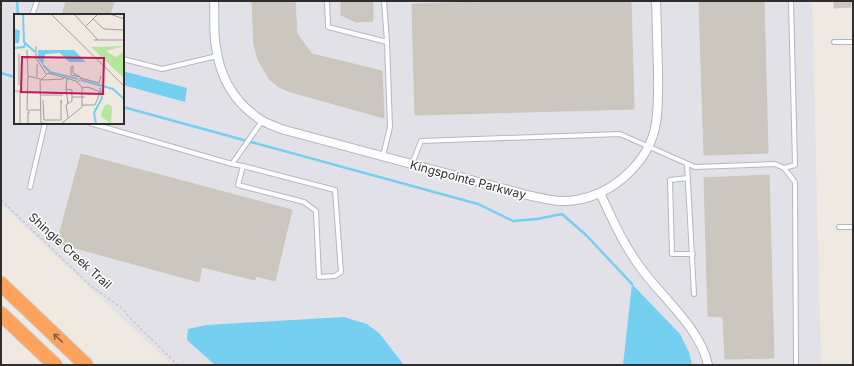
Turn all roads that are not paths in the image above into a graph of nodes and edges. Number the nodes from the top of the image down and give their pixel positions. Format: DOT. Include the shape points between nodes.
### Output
graph roads {
  1 [pos="37,1"];
  2 [pos="214,1"];
  3 [pos="326,1"];
  4 [pos="384,1"];
  5 [pos="656,1"];
  6 [pos="791,1"];
  7 [pos="33,14"];
  8 [pos="387,42"];
  9 [pos="834,42"];
  10 [pos="853,42"];
  11 [pos="218,56"];
  12 [pos="124,59"];
  13 [pos="262,121"];
  14 [pos="45,124"];
  15 [pos="93,124"];
  16 [pos="648,147"];
  17 [pos="383,156"];
  18 [pos="232,164"];
  19 [pos="412,164"];
  20 [pos="687,164"];
  21 [pos="243,166"];
  22 [pos="784,168"];
  23 [pos="688,178"];
  24 [pos="30,187"];
  25 [pos="600,193"];
  26 [pos="839,227"];
  27 [pos="853,227"];
  28 [pos="693,254"];
  29 [pos="1,284"];
  30 [pos="694,294"];
  31 [pos="1,314"];
  32 [pos="54,365"];
  33 [pos="86,365"];
  34 [pos="708,365"];
  35 [pos="796,365"];
  1 -- 7 [label="lane"];
  2 -- 11 [label="street, Kingspointe Parkway" via="215,46"];
  3 -- 8 [label="lane" via="328,27"];
  4 -- 8 [label="lane"];
  5 -- 16 [label="street, Kingspointe Parkway" via="659,102 656,124"];
  6 -- 22 [label="lane" via="795,165"];
  8 -- 17 [label="lane" via="390,127"];
  9 -- 10 [label="lane"];
  11 -- 12 [label="lane" via="162,69"];
  11 -- 13 [label="street, Kingspointe Parkway" via="220,70 230,91"];
  13 -- 17 [label="street, Kingspointe Parkway" via="281,129"];
  13 -- 18 [label="lane"];
  14 -- 24 [label="lane"];
  15 -- 18 [label="lane"];
  16 -- 19 [label="lane" via="620,134 421,141"];
  16 -- 20 [label="lane"];
  16 -- 25 [label="street, Kingspointe Parkway" via="639,163 621,180"];
  17 -- 19 [label="street, Kingspointe Parkway"];
  18 -- 21 [label="lane"];
  19 -- 25 [label="street, Kingspointe Parkway" via="555,201 576,200"];
  20 -- 22 [label="lane" via="695,167 774,164"];
  20 -- 23 [label="lane"];
  21 -- 21 [label="lane" via="335,190 341,272 334,276 319,277 316,211 304,202 238,184"];
  22 -- 35 [label="lane" via="795,182"];
  23 -- 28 [label="lane"];
  23 -- 28 [label="lane" via="670,180 672,254"];
  25 -- 34 [label="street" via="622,242 697,336"];
  26 -- 27 [label="lane"];
  28 -- 30 [label="lane"];
  33 -- 29 [label="highway, one-way"];
  31 -- 32 [label="highway"];
}
